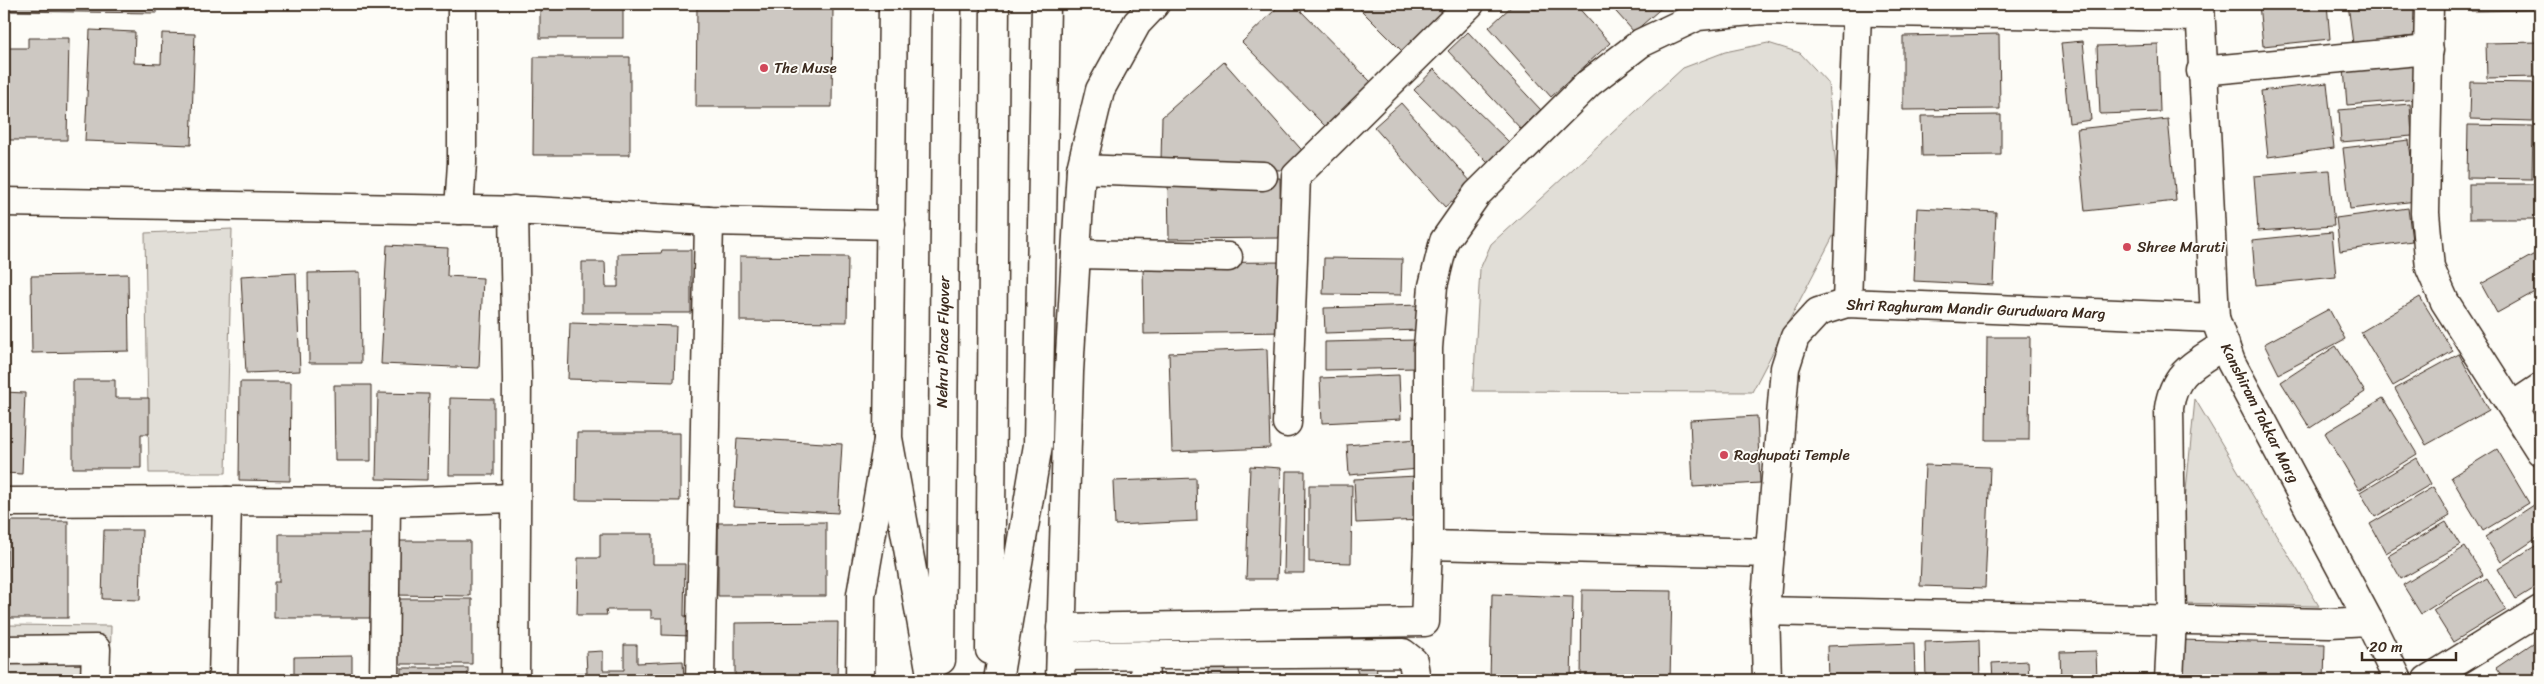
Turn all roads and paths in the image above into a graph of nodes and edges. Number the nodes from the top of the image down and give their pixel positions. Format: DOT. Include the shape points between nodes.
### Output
graph roads {
  1 [pos="462,4"];
  2 [pos="893,4"];
  3 [pos="947,4"];
  4 [pos="995,4"];
  5 [pos="1046,4"];
  6 [pos="1155,4"];
  7 [pos="1470,4"];
  8 [pos="2430,4"];
  9 [pos="2200,10"];
  10 [pos="1856,11"];
  11 [pos="2429,50"];
  12 [pos="2202,71"];
  13 [pos="1081,169"];
  14 [pos="1263,176"];
  15 [pos="4,202"];
  16 [pos="459,210"];
  17 [pos="514,210"];
  18 [pos="709,221"];
  19 [pos="891,225"];
  20 [pos="1076,254"];
  21 [pos="1228,257"];
  22 [pos="1847,302"];
  23 [pos="2215,318"];
  24 [pos="2225,344"];
  25 [pos="2540,388"];
  26 [pos="2513,406"];
  27 [pos="1287,423"];
  28 [pos="888,438"];
  29 [pos="2540,452"];
  30 [pos="515,498"];
  31 [pos="226,501"];
  32 [pos="4,502"];
  33 [pos="386,502"];
  34 [pos="1428,545"];
  35 [pos="1770,553"];
  36 [pos="2540,610"];
  37 [pos="1766,611"];
  38 [pos="2172,618"];
  39 [pos="2369,621"];
  40 [pos="1061,628"];
  41 [pos="4,650"];
  42 [pos="1061,668"];
  43 [pos="1144,668"];
  44 [pos="95,680"];
  45 [pos="222,680"];
  46 [pos="384,680"];
  47 [pos="515,680"];
  48 [pos="700,680"];
  49 [pos="860,680"];
  50 [pos="932,680"];
  51 [pos="941,680"];
  52 [pos="990,680"];
  53 [pos="998,680"];
  54 [pos="1416,680"];
  55 [pos="1767,680"];
  56 [pos="2169,680"];
  57 [pos="2398,680"];
  58 [pos="2427,680"];
  1 -- 16 [label="street"];
  2 -- 19 [label="street"];
  3 -- 51 [label="street, Nehru Place Flyover"];
  4 -- 52 [label="street"];
  5 -- 53 [label="street" via="1038,445"];
  6 -- 13 [label="street" via="1137,23 1100,90"];
  7 -- 27 [label="street" via="1296,176"];
  8 -- 11 [label="street"];
  9 -- 10 [label="street"];
  9 -- 12 [label="street, Kanshiram Takkar Marg"];
  10 -- 22 [label="street"];
  10 -- 34 [label="street" via="1762,10 1698,16 1641,43 1589,83 1477,194 1444,241 1433,286 1428,348"];
  11 -- 12 [label="street"];
  11 -- 26 [label="street" via="2425,213 2430,268 2445,302"];
  12 -- 23 [label="street, Kanshiram Takkar Marg"];
  13 -- 14 [label="street"];
  13 -- 20 [label="street"];
  15 -- 16 [label="street"];
  16 -- 17 [label="street"];
  17 -- 18 [label="street"];
  17 -- 30 [label="street"];
  18 -- 19 [label="street"];
  18 -- 48 [label="street"];
  19 -- 28 [label="street"];
  20 -- 21 [label="street"];
  20 -- 40 [label="street"];
  22 -- 23 [label="street, Shri Raghuram Mandir Gurudwara Marg"];
  22 -- 35 [label="street, Shri Raghuram Mandir Gurudwara Marg" via="1818,312 1794,337 1787,360"];
  23 -- 24 [label="street, Kanshiram Takkar Marg"];
  24 -- 38 [label="street" via="2184,372 2172,390 2168,408"];
  24 -- 39 [label="street, Kanshiram Takkar Marg" via="2231,362"];
  25 -- 26 [label="street"];
  26 -- 29 [label="street"];
  28 -- 49 [label="street" via="861,595"];
  28 -- 50 [label="street"];
  30 -- 33 [label="street"];
  30 -- 47 [label="street"];
  31 -- 32 [label="street"];
  31 -- 33 [label="street"];
  31 -- 45 [label="street"];
  33 -- 46 [label="street"];
  34 -- 35 [label="street"];
  34 -- 40 [label="street" via="1426,622"];
  35 -- 37 [label="street, Shri Raghuram Mandir Gurudwara Marg"];
  36 -- 58 [label="street"];
  37 -- 38 [label="street"];
  37 -- 55 [label="street, Shri Raghuram Mandir Gurudwara Marg"];
  38 -- 39 [label="street" via="2330,623"];
  38 -- 56 [label="street"];
  39 -- 57 [label="street, Kanshiram Takkar Marg"];
  40 -- 42 [label="street"];
  41 -- 44 [label="street" via="96,649"];
  42 -- 43 [label="street"];
  43 -- 54 [label="street" via="1403,653 1413,661"];
}
